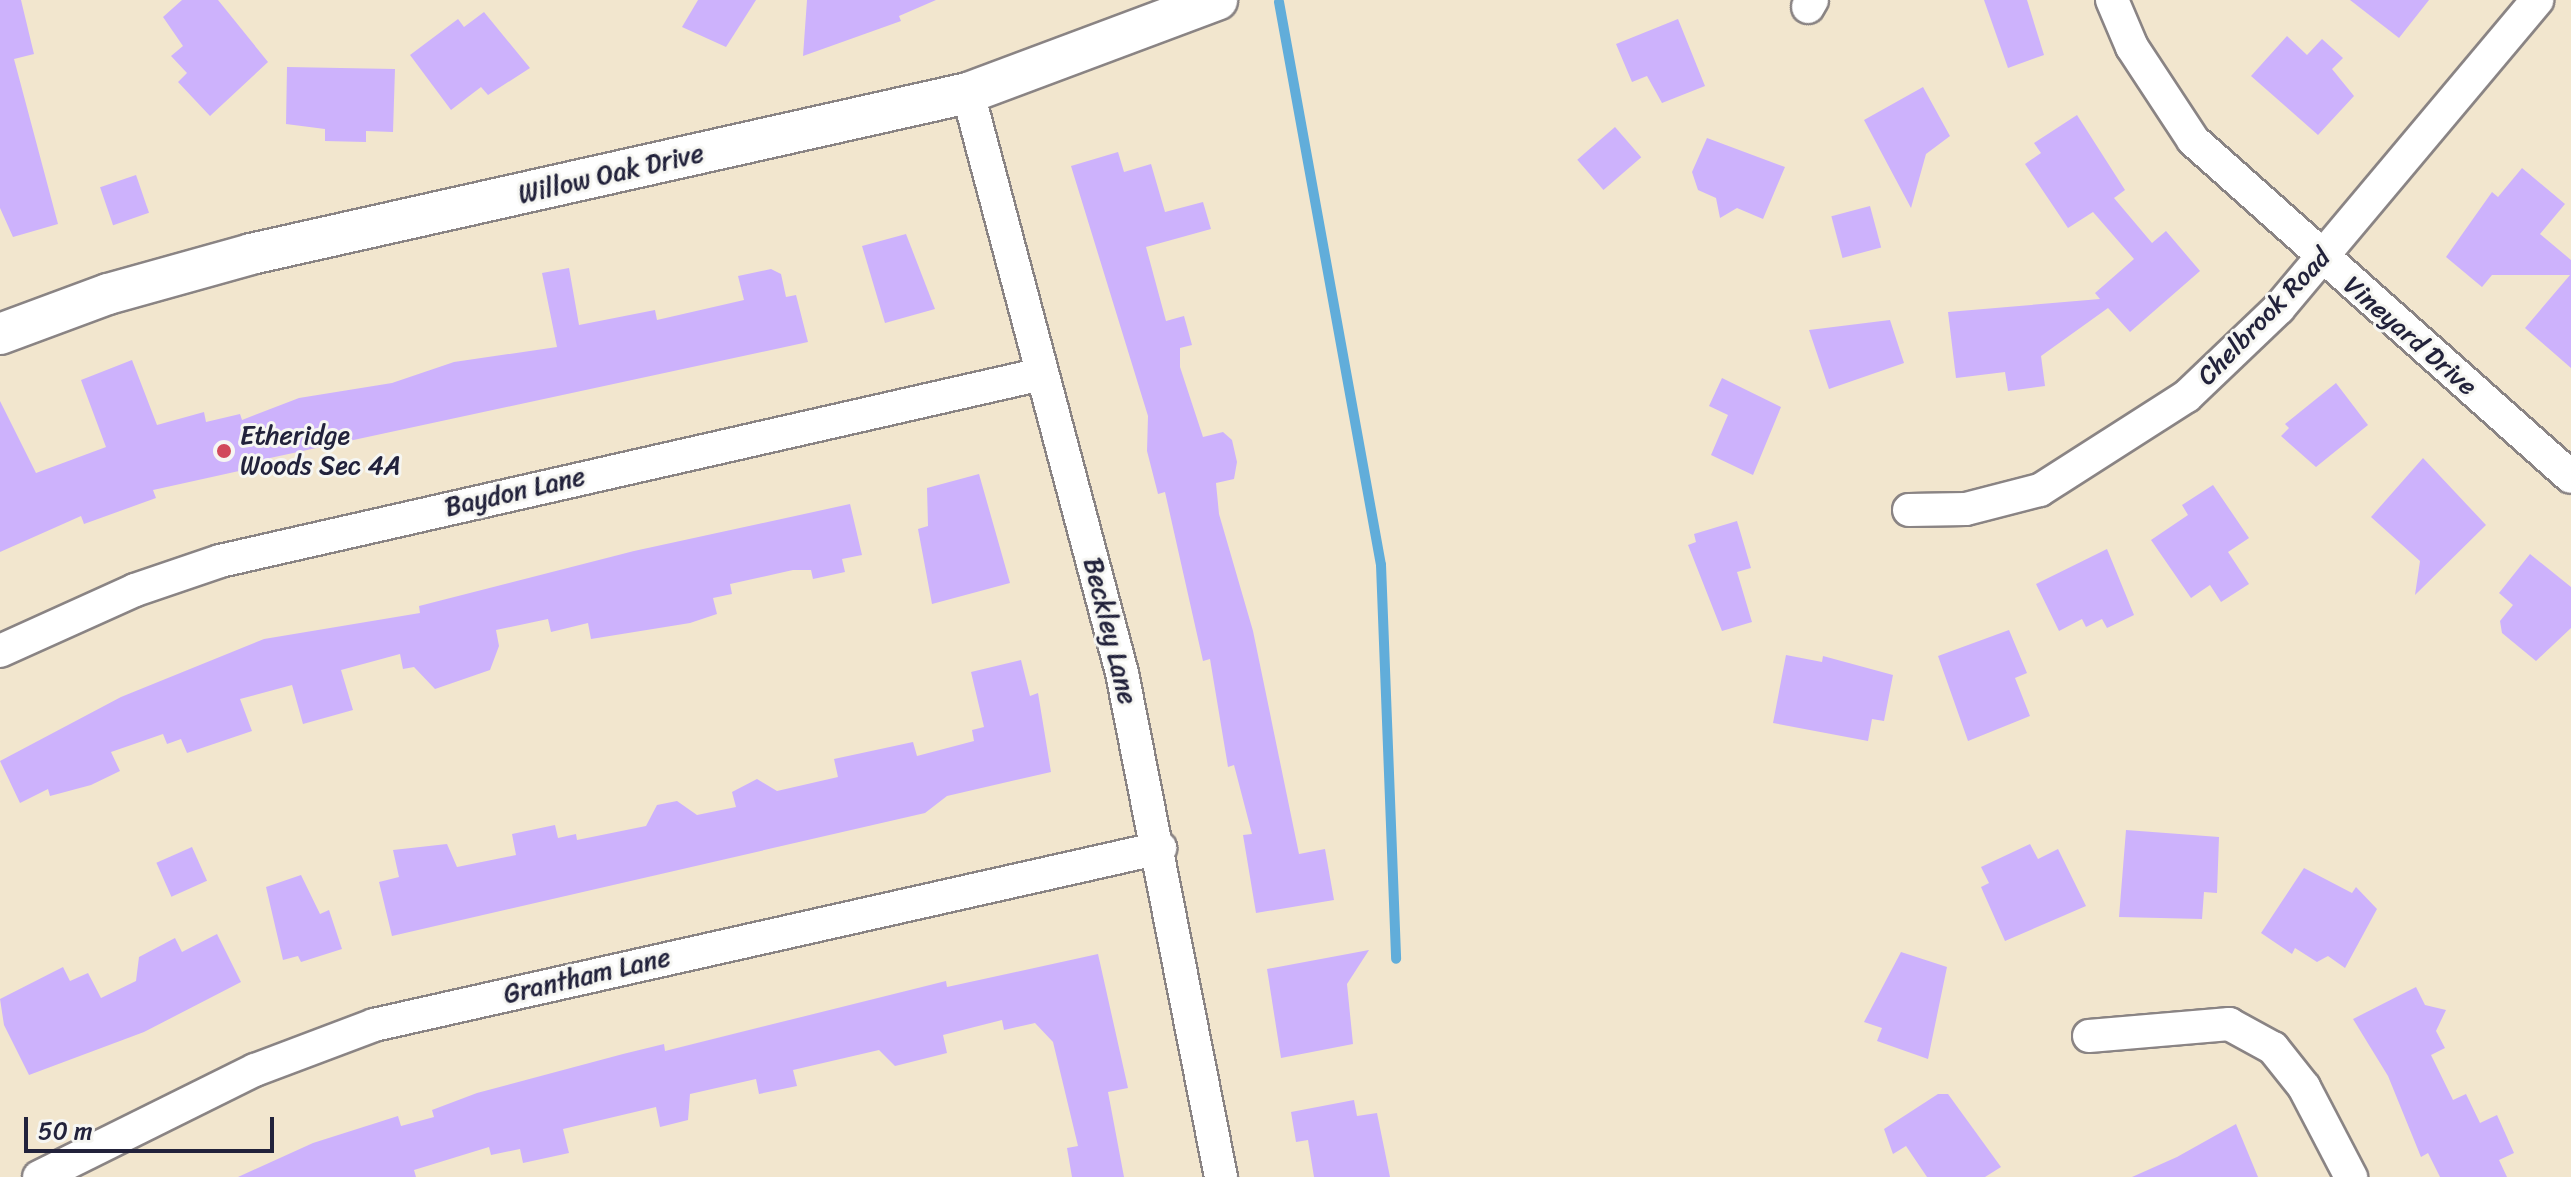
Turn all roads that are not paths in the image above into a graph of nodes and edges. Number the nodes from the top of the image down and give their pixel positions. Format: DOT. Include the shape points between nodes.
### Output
graph roads {
  1 [pos="1217,0"];
  2 [pos="2112,0"];
  3 [pos="2537,0"];
  4 [pos="968,93"];
  5 [pos="2322,259"];
  6 [pos="0,334"];
  7 [pos="1042,374"];
  8 [pos="2571,477"];
  9 [pos="1909,510"];
  10 [pos="0,651"];
  11 [pos="1160,848"];
  12 [pos="2089,1036"];
  13 [pos="39,1177"];
  14 [pos="1221,1177"];
  15 [pos="2351,1177"];
  1 -- 4 [label="street, Willow Oak Drive"];
  2 -- 5 [label="street, Vineyard Drive" via="2132,47 2193,140"];
  3 -- 5 [label="street, Chelbrook Road"];
  4 -- 6 [label="street, Willow Oak Drive" via="251,254 108,294"];
  4 -- 7 [label="street, Beckley Lane"];
  5 -- 8 [label="street, Vineyard Drive"];
  5 -- 9 [label="street, Chelbrook Road" via="2234,355 2125,441 2020,497 1966,509"];
  7 -- 10 [label="street, Baydon Lane" via="220,561 135,590"];
  7 -- 11 [label="street, Beckley Lane"];
  11 -- 13 [label="street, Grantham Lane" via="374,1025 255,1070"];
  11 -- 14 [label="street, Beckley Lane"];
  12 -- 15 [label="street" via="2229,1024 2273,1048 2304,1087"];
}
